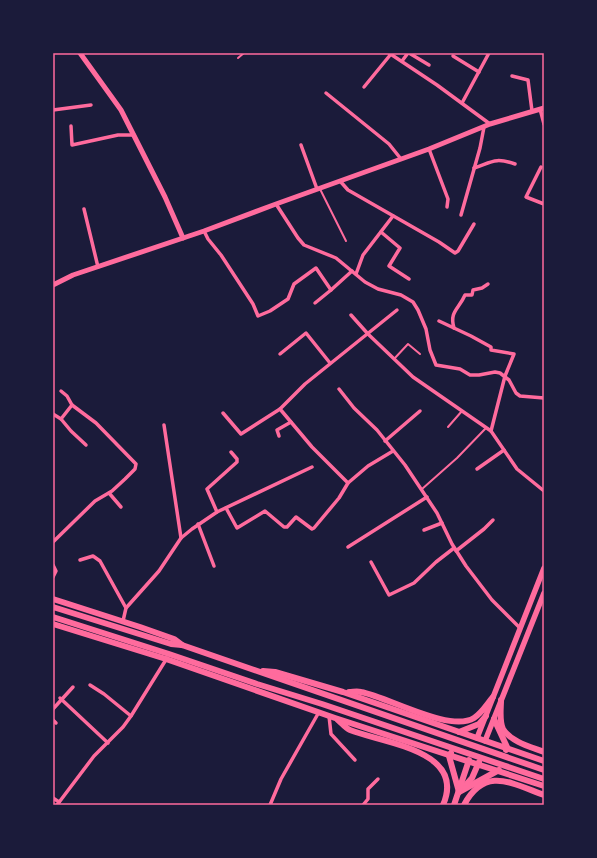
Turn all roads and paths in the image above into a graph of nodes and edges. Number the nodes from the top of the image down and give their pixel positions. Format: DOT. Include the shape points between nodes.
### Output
graph roads {
  1 [pos="80,53"];
  2 [pos="244,53"];
  3 [pos="408,53"];
  4 [pos="489,53"];
  5 [pos="390,54"];
  6 [pos="453,56"];
  7 [pos="238,58"];
  8 [pos="402,61"];
  9 [pos="429,65"];
  10 [pos="479,72"];
  11 [pos="512,76"];
  12 [pos="364,87"];
  13 [pos="326,93"];
  14 [pos="462,103"];
  15 [pos="91,105"];
  16 [pos="542,109"];
  17 [pos="53,110"];
  18 [pos="532,111"];
  19 [pos="490,124"];
  20 [pos="544,124"];
  21 [pos="71,126"];
  22 [pos="484,127"];
  23 [pos="134,135"];
  24 [pos="301,145"];
  25 [pos="429,149"];
  26 [pos="401,159"];
  27 [pos="514,164"];
  28 [pos="541,167"];
  29 [pos="474,168"];
  30 [pos="340,181"];
  31 [pos="319,189"];
  32 [pos="276,204"];
  33 [pos="544,204"];
  34 [pos="447,207"];
  35 [pos="84,209"];
  36 [pos="461,215"];
  37 [pos="393,216"];
  38 [pos="474,224"];
  39 [pos="204,231"];
  40 [pos="381,232"];
  41 [pos="183,238"];
  42 [pos="346,241"];
  43 [pos="98,267"];
  44 [pos="352,271"];
  45 [pos="356,274"];
  46 [pos="409,279"];
  47 [pos="488,284"];
  48 [pos="53,285"];
  49 [pos="331,290"];
  50 [pos="315,303"];
  51 [pos="397,310"];
  52 [pos="352,315"];
  53 [pos="439,321"];
  54 [pos="454,328"];
  55 [pos="368,334"];
  56 [pos="280,354"];
  57 [pos="420,354"];
  58 [pos="394,359"];
  59 [pos="330,363"];
  60 [pos="505,376"];
  61 [pos="339,389"];
  62 [pos="61,391"];
  63 [pos="544,398"];
  64 [pos="72,405"];
  65 [pos="280,409"];
  66 [pos="420,410"];
  67 [pos="462,411"];
  68 [pos="223,413"];
  69 [pos="53,414"];
  70 [pos="60,419"];
  71 [pos="292,422"];
  72 [pos="164,425"];
  73 [pos="448,427"];
  74 [pos="486,428"];
  75 [pos="491,432"];
  76 [pos="279,436"];
  77 [pos="385,441"];
  78 [pos="86,445"];
  79 [pos="504,450"];
  80 [pos="393,451"];
  81 [pos="231,452"];
  82 [pos="312,467"];
  83 [pos="477,469"];
  84 [pos="348,483"];
  85 [pos="421,490"];
  86 [pos="544,491"];
  87 [pos="109,493"];
  88 [pos="426,497"];
  89 [pos="121,507"];
  90 [pos="226,508"];
  91 [pos="217,512"];
  92 [pos="493,520"];
  93 [pos="442,523"];
  94 [pos="198,524"];
  95 [pos="424,530"];
  96 [pos="181,538"];
  97 [pos="53,542"];
  98 [pos="348,547"];
  99 [pos="455,550"];
  100 [pos="80,560"];
  101 [pos="371,562"];
  102 [pos="53,565"];
  103 [pos="214,566"];
  104 [pos="544,568"];
  105 [pos="53,577"];
  106 [pos="544,594"];
  107 [pos="53,599"];
  108 [pos="53,607"];
  109 [pos="126,608"];
  110 [pos="53,617"];
  111 [pos="123,621"];
  112 [pos="53,624"];
  113 [pos="520,628"];
  114 [pos="182,645"];
  115 [pos="168,657"];
  116 [pos="258,671"];
  117 [pos="225,674"];
  118 [pos="212,675"];
  119 [pos="90,685"];
  120 [pos="259,685"];
  121 [pos="73,687"];
  122 [pos="343,692"];
  123 [pos="265,693"];
  124 [pos="493,697"];
  125 [pos="61,699"];
  126 [pos="501,700"];
  127 [pos="53,709"];
  128 [pos="319,712"];
  129 [pos="131,716"];
  130 [pos="486,716"];
  131 [pos="332,717"];
  132 [pos="494,718"];
  133 [pos="53,720"];
  134 [pos="56,723"];
  135 [pos="459,732"];
  136 [pos="477,738"];
  137 [pos="486,741"];
  138 [pos="108,743"];
  139 [pos="507,747"];
  140 [pos="544,752"];
  141 [pos="449,756"];
  142 [pos="355,760"];
  143 [pos="544,761"];
  144 [pos="469,762"];
  145 [pos="478,766"];
  146 [pos="544,770"];
  147 [pos="499,771"];
  148 [pos="378,779"];
  149 [pos="544,779"];
  150 [pos="544,786"];
  151 [pos="459,792"];
  152 [pos="544,795"];
  153 [pos="53,798"];
  154 [pos="58,803"];
  155 [pos="270,805"];
  156 [pos="363,805"];
  157 [pos="443,805"];
  158 [pos="454,805"];
  159 [pos="464,805"];
  1 -- 23 [label="main road" via="121,110"];
  2 -- 7 [label="lane"];
  3 -- 8 [label="street"];
  3 -- 9 [label="street"];
  4 -- 10 [label="street"];
  5 -- 8 [label="street"];
  5 -- 12 [label="street"];
  6 -- 10 [label="street"];
  8 -- 14 [label="street"];
  10 -- 14 [label="street"];
  11 -- 18 [label="street" via="528,80"];
  13 -- 26 [label="street" via="389,144"];
  14 -- 19 [label="street"];
  15 -- 17 [label="street"];
  16 -- 18 [label="main road"];
  16 -- 20 [label="street"];
  18 -- 19 [label="main road"];
  19 -- 22 [label="main road"];
  21 -- 23 [label="street" via="72,145 118,135"];
  22 -- 25 [label="main road"];
  22 -- 29 [label="street"];
  23 -- 41 [label="main road"];
  24 -- 31 [label="street"];
  25 -- 26 [label="main road"];
  25 -- 34 [label="street" via="448,199"];
  26 -- 30 [label="main road"];
  27 -- 29 [label="street" via="496,160"];
  28 -- 33 [label="street" via="526,196"];
  29 -- 36 [label="street"];
  30 -- 31 [label="main road"];
  30 -- 37 [label="street" via="348,190"];
  31 -- 32 [label="main road"];
  31 -- 42 [label="lane"];
  32 -- 39 [label="main road"];
  32 -- 44 [label="street" via="304,245 336,258"];
  35 -- 43 [label="street"];
  37 -- 38 [label="street" via="456,253"];
  37 -- 40 [label="street"];
  39 -- 41 [label="main road"];
  39 -- 49 [label="street" via="253,304 258,316 288,299 294,284 316,268"];
  40 -- 45 [label="street" via="363,255"];
  40 -- 46 [label="street" via="400,248 389,266"];
  41 -- 43 [label="main road"];
  43 -- 48 [label="main road"];
  44 -- 45 [label="street"];
  44 -- 49 [label="street"];
  45 -- 60 [label="street" via="378,288 401,295 413,302 426,329 436,365 460,369 470,375 495,372"];
  47 -- 54 [label="street" via="473,290 472,296 465,295 453,315"];
  49 -- 50 [label="street"];
  51 -- 55 [label="street"];
  52 -- 55 [label="street"];
  53 -- 54 [label="street"];
  54 -- 60 [label="street" via="491,347 491,350 514,354"];
  55 -- 58 [label="street"];
  55 -- 59 [label="street"];
  56 -- 59 [label="street" via="306,334"];
  57 -- 58 [label="lane" via="408,344"];
  58 -- 67 [label="street" via="413,377"];
  59 -- 65 [label="street"];
  60 -- 63 [label="street" via="520,396"];
  60 -- 75 [label="street"];
  61 -- 77 [label="street"];
  62 -- 64 [label="street"];
  64 -- 70 [label="street"];
  64 -- 87 [label="street" via="96,423 136,464 135,469"];
  65 -- 68 [label="street" via="241,434"];
  65 -- 71 [label="street"];
  66 -- 77 [label="street"];
  67 -- 73 [label="lane"];
  67 -- 74 [label="street"];
  69 -- 70 [label="street"];
  70 -- 78 [label="street"];
  71 -- 76 [label="street" via="276,430"];
  71 -- 84 [label="street" via="312,447"];
  72 -- 96 [label="street"];
  74 -- 75 [label="street"];
  74 -- 85 [label="lane"];
  75 -- 79 [label="street"];
  77 -- 80 [label="street"];
  79 -- 83 [label="street"];
  79 -- 86 [label="street" via="517,469"];
  80 -- 84 [label="street" via="368,466"];
  80 -- 85 [label="street"];
  81 -- 91 [label="street" via="237,462 207,489"];
  82 -- 90 [label="street"];
  84 -- 90 [label="street" via="327,514 312,529 296,517 284,527 265,512 237,528"];
  85 -- 88 [label="street"];
  87 -- 89 [label="street"];
  87 -- 97 [label="street" via="95,501"];
  88 -- 93 [label="street"];
  88 -- 98 [label="street"];
  90 -- 91 [label="street"];
  91 -- 94 [label="street"];
  92 -- 99 [label="street"];
  93 -- 95 [label="street"];
  93 -- 99 [label="street"];
  94 -- 96 [label="street"];
  94 -- 103 [label="street"];
  96 -- 109 [label="street" via="159,571"];
  99 -- 101 [label="street" via="436,562 414,582 389,595"];
  99 -- 113 [label="street" via="492,600"];
  100 -- 109 [label="street" via="93,556 100,561"];
  102 -- 105 [label="street" via="56,571"];
  104 -- 113 [label="main road"];
  106 -- 126 [label="main road"];
  107 -- 111 [label="highway"];
  108 -- 114 [label="highway" via="171,644"];
  109 -- 111 [label="street"];
  110 -- 115 [label="highway"];
  111 -- 114 [label="highway" via="174,639"];
  112 -- 115 [label="highway"];
  113 -- 124 [label="main road"];
  114 -- 116 [label="highway"];
  115 -- 117 [label="highway"];
  115 -- 118 [label="highway"];
  115 -- 129 [label="street"];
  116 -- 122 [label="highway" via="275,672"];
  116 -- 146 [label="highway"];
  117 -- 118 [label="highway"];
  117 -- 120 [label="highway"];
  118 -- 123 [label="highway"];
  119 -- 129 [label="street"];
  120 -- 123 [label="highway"];
  120 -- 149 [label="highway"];
  121 -- 125 [label="street"];
  122 -- 124 [label="highway" via="362,692 432,716 459,722 474,718"];
  122 -- 135 [label="highway"];
  123 -- 128 [label="highway"];
  124 -- 130 [label="main road"];
  125 -- 127 [label="street"];
  125 -- 138 [label="street"];
  126 -- 132 [label="main road"];
  126 -- 140 [label="highway" via="502,723 507,733 519,742"];
  128 -- 131 [label="highway"];
  128 -- 155 [label="street"];
  129 -- 138 [label="street"];
  130 -- 135 [label="highway" via="479,724"];
  130 -- 136 [label="main road"];
  131 -- 141 [label="highway"];
  131 -- 142 [label="street" via="331,734"];
  131 -- 157 [label="highway" via="348,729 418,751 435,762 443,773 446,785"];
  132 -- 137 [label="main road"];
  132 -- 139 [label="highway"];
  133 -- 134 [label="street"];
  135 -- 136 [label="highway"];
  135 -- 141 [label="highway"];
  136 -- 137 [label="highway"];
  136 -- 144 [label="highway"];
  137 -- 139 [label="highway"];
  137 -- 145 [label="highway"];
  138 -- 154 [label="street" via="94,756"];
  139 -- 143 [label="highway"];
  139 -- 147 [label="highway"];
  141 -- 144 [label="highway"];
  141 -- 151 [label="highway"];
  144 -- 145 [label="highway"];
  144 -- 151 [label="highway"];
  145 -- 147 [label="highway"];
  145 -- 151 [label="highway" via="472,778"];
  147 -- 150 [label="highway"];
  147 -- 151 [label="highway"];
  148 -- 156 [label="street" via="368,789 368,798"];
  151 -- 158 [label="highway"];
  152 -- 159 [label="highway" via="506,782 491,780 473,790"];
  153 -- 154 [label="street"];
}
